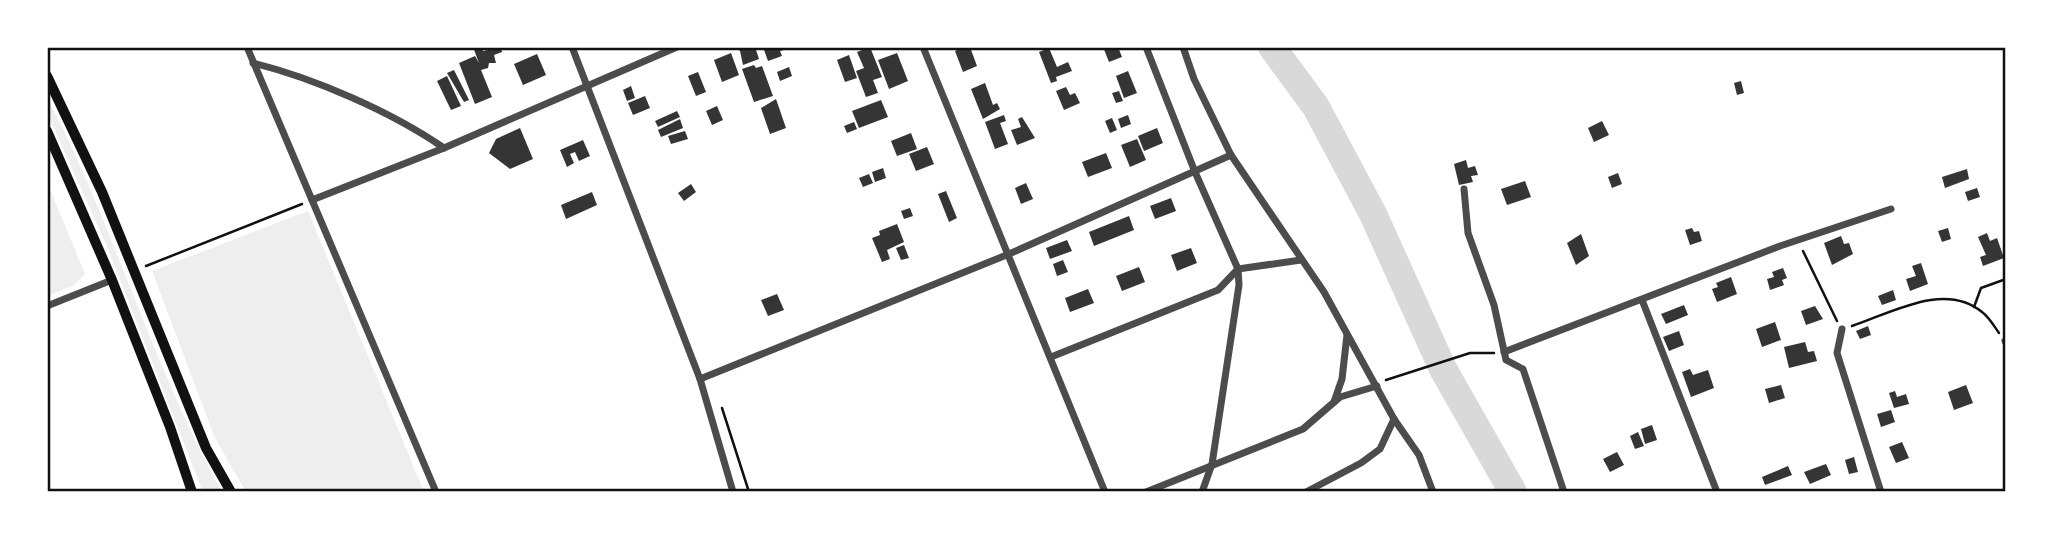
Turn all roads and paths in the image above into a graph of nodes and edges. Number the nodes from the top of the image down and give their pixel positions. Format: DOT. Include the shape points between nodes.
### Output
graph roads {
  1 [pos="247,47"];
  2 [pos="572,47"];
  3 [pos="677,47"];
  4 [pos="923,47"];
  5 [pos="1146,47"];
  6 [pos="1183,47"];
  7 [pos="253,63"];
  8 [pos="47,76"];
  9 [pos="587,85"];
  10 [pos="47,131"];
  11 [pos="444,148"];
  12 [pos="1231,155"];
  13 [pos="1195,172"];
  14 [pos="1464,189"];
  15 [pos="312,200"];
  16 [pos="1891,209"];
  17 [pos="1798,240"];
  18 [pos="1009,254"];
  19 [pos="1301,260"];
  20 [pos="1238,269"];
  21 [pos="134,270"];
  22 [pos="112,279"];
  23 [pos="2006,279"];
  24 [pos="1642,300"];
  25 [pos="47,306"];
  26 [pos="1973,307"];
  27 [pos="1842,329"];
  28 [pos="1347,333"];
  29 [pos="2005,342"];
  30 [pos="1504,352"];
  31 [pos="1051,357"];
  32 [pos="700,379"];
  33 [pos="1377,385"];
  34 [pos="719,400"];
  35 [pos="1334,403"];
  36 [pos="1394,419"];
  37 [pos="1212,464"];
  38 [pos="192,492"];
  39 [pos="230,492"];
  40 [pos="436,492"];
  41 [pos="733,492"];
  42 [pos="749,492"];
  43 [pos="1105,492"];
  44 [pos="1146,492"];
  45 [pos="1202,492"];
  46 [pos="1306,492"];
  47 [pos="1433,492"];
  48 [pos="1563,492"];
  49 [pos="1717,492"];
  50 [pos="1881,492"];
  1 -- 7 [label="street"];
  2 -- 9 [label="street"];
  3 -- 9 [label="street"];
  4 -- 18 [label="street"];
  5 -- 13 [label="street"];
  6 -- 12 [label="street"];
  7 -- 11 [label="street" via="303,78 418,130"];
  7 -- 15 [label="street"];
  8 -- 21 [label="main road"];
  9 -- 11 [label="street"];
  9 -- 32 [label="street"];
  10 -- 22 [label="main road"];
  11 -- 15 [label="street"];
  12 -- 13 [label="street"];
  12 -- 19 [label="street"];
  13 -- 18 [label="street"];
  13 -- 20 [label="street"];
  14 -- 30 [label="street" via="1468,233"];
  15 -- 21 [label="path"];
  15 -- 40 [label="street"];
  16 -- 17 [label="street"];
  17 -- 24 [label="street"];
  17 -- 27 [label="path"];
  18 -- 31 [label="street"];
  18 -- 32 [label="street"];
  19 -- 20 [label="street"];
  19 -- 28 [label="street"];
  20 -- 31 [label="street" via="1218,290"];
  20 -- 37 [label="street"];
  21 -- 39 [label="main road" via="196,425"];
  22 -- 25 [label="street"];
  22 -- 38 [label="main road"];
  23 -- 26 [label="path" via="1982,288"];
  24 -- 30 [label="street"];
  24 -- 49 [label="street"];
  26 -- 27 [label="path" via="1963,300 1933,298"];
  26 -- 29 [label="path" via="1983,312"];
  27 -- 50 [label="street" via="1837,353"];
  28 -- 33 [label="street"];
  28 -- 35 [label="street"];
  30 -- 33 [label="path" via="1470,354"];
  30 -- 48 [label="street" via="1506,360 1523,369"];
  31 -- 43 [label="street"];
  32 -- 41 [label="street"];
  33 -- 35 [label="street"];
  33 -- 36 [label="street"];
  34 -- 42 [label="path"];
  35 -- 37 [label="street" via="1303,429"];
  36 -- 46 [label="street" via="1380,449"];
  36 -- 47 [label="street" via="1419,455"];
  37 -- 44 [label="street"];
  37 -- 45 [label="street"];
}
